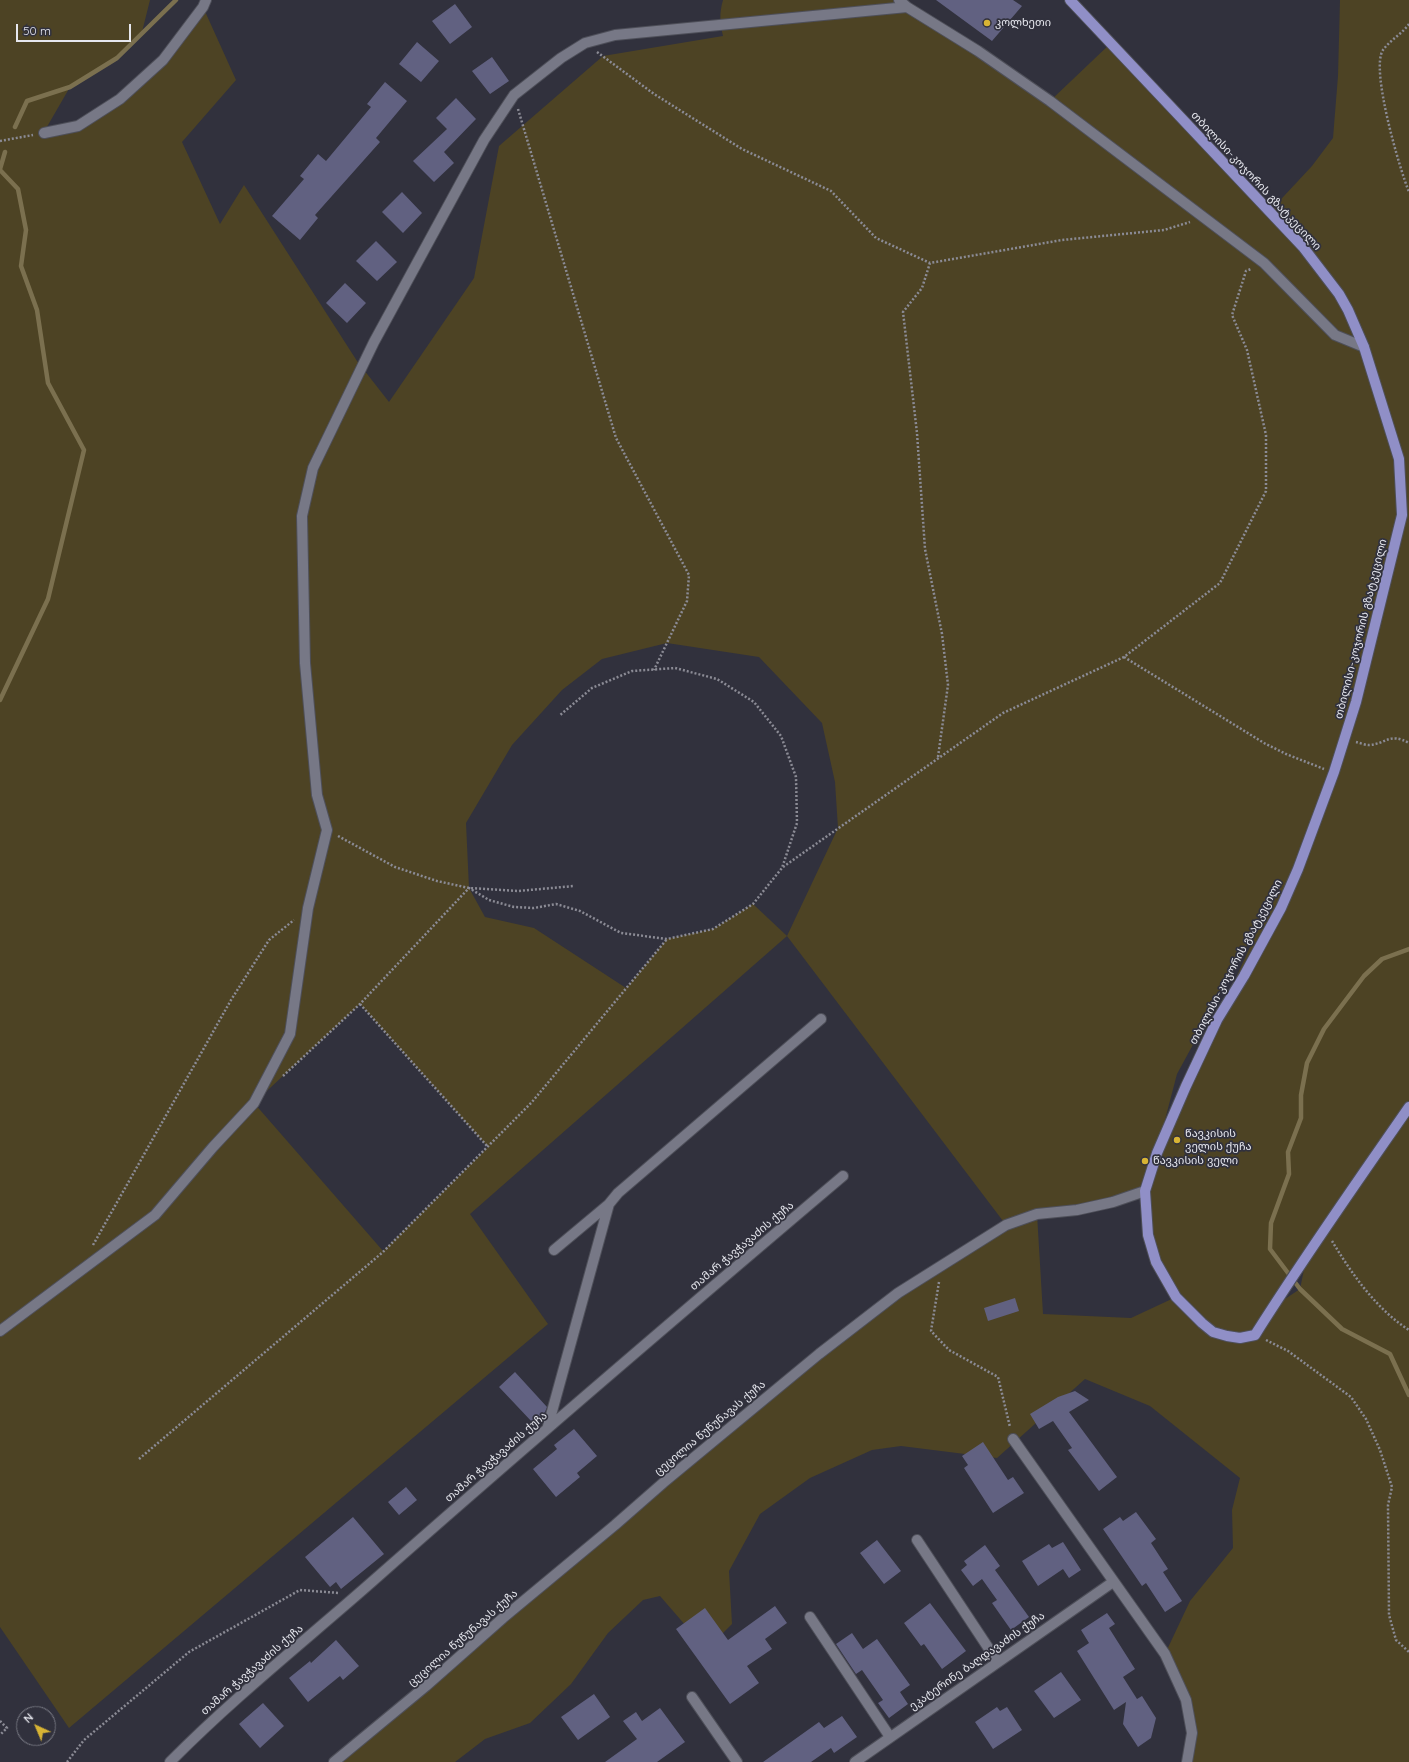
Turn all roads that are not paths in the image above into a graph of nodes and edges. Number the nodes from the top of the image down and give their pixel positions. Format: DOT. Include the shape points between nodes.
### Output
graph roads {
  1 [pos="206,0"];
  2 [pos="1070,0"];
  3 [pos="903,4"];
  4 [pos="44,133"];
  5 [pos="1364,347"];
  6 [pos="821,1019"];
  7 [pos="1409,1107"];
  8 [pos="843,1176"];
  9 [pos="1145,1191"];
  10 [pos="609,1204"];
  11 [pos="554,1250"];
  12 [pos="0,1331"];
  13 [pos="548,1426"];
  14 [pos="1013,1439"];
  15 [pos="917,1540"];
  16 [pos="1113,1582"];
  17 [pos="810,1617"];
  18 [pos="997,1661"];
  19 [pos="692,1697"];
  20 [pos="890,1737"];
  21 [pos="170,1762"];
  22 [pos="334,1762"];
  23 [pos="737,1762"];
  24 [pos="855,1762"];
  25 [pos="1187,1762"];
  1 -- 4 [label="street" via="163,60 120,99 78,126"];
  2 -- 5 [label="main road, თბილისი-კოჯორის გზატკეცილი" via="1303,246 1339,294"];
  3 -- 5 [label="street" via="978,51 1050,101 1264,263 1335,336"];
  3 -- 12 [label="street" via="615,35 585,43 561,58 514,95 484,140 382,328 314,468 302,516 305,655 317,795 327,830 308,908 290,1034 254,1103 155,1214"];
  5 -- 9 [label="main road, თბილისი-კოჯორის გზატკეცილი" via="1399,459 1402,515 1356,702 1334,772 1290,888 1244,976 1217,1020 1157,1154"];
  6 -- 10 [label="street" via="618,1193"];
  7 -- 9 [label="main road, თბილისი-კოჯორის გზატკეცილი" via="1325,1231 1307,1253 1255,1335 1240,1338 1213,1332 1176,1297 1156,1262 1148,1235"];
  8 -- 13 [label="street, თამარ ჭავჭავაძის ქუჩა"];
  9 -- 22 [label="street, ცეცილია წუწუნავას ქუჩა" via="1077,1210 1037,1214 1006,1225 898,1293 808,1363"];
  10 -- 11 [label="street"];
  10 -- 13 [label="street"];
  13 -- 21 [label="street, თამარ ჭავჭავაძის ქუჩა" via="205,1727"];
  14 -- 16 [label="street"];
  15 -- 18 [label="street"];
  16 -- 18 [label="street, ეკატერინე ბაღდავაძის ქუჩა"];
  16 -- 25 [label="street" via="1164,1654 1186,1700 1192,1733"];
  17 -- 20 [label="street"];
  18 -- 20 [label="street, ეკატერინე ბაღდავაძის ქუჩა"];
  19 -- 23 [label="street"];
  20 -- 24 [label="street, ეკატერინე ბაღდავაძის ქუჩა"];
}
